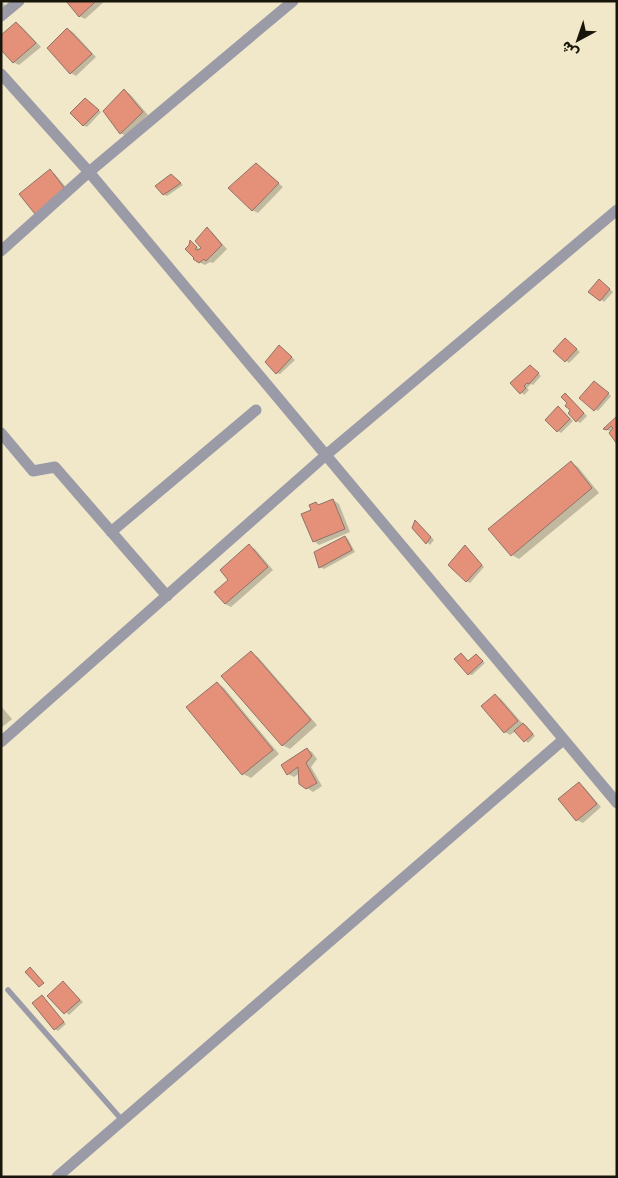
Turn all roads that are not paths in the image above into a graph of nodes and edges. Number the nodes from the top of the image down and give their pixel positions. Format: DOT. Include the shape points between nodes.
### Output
graph roads {
  1 [pos="19,1"];
  2 [pos="293,1"];
  3 [pos="1,16"];
  4 [pos="1,74"];
  5 [pos="90,172"];
  6 [pos="617,210"];
  7 [pos="1,251"];
  8 [pos="256,410"];
  9 [pos="1,433"];
  10 [pos="326,455"];
  11 [pos="111,532"];
  12 [pos="167,596"];
  13 [pos="563,740"];
  14 [pos="1,742"];
  15 [pos="617,803"];
  16 [pos="8,990"];
  17 [pos="122,1120"];
  18 [pos="57,1177"];
  1 -- 3 [label="street"];
  2 -- 5 [label="street"];
  4 -- 5 [label="street"];
  5 -- 7 [label="street"];
  5 -- 10 [label="street"];
  6 -- 10 [label="street"];
  8 -- 11 [label="street"];
  9 -- 11 [label="street" via="33,471 55,467"];
  10 -- 12 [label="street"];
  10 -- 13 [label="street"];
  11 -- 12 [label="street"];
  12 -- 14 [label="street"];
  13 -- 15 [label="street"];
  13 -- 17 [label="street"];
  16 -- 17 [label="lane"];
  17 -- 18 [label="street"];
}
